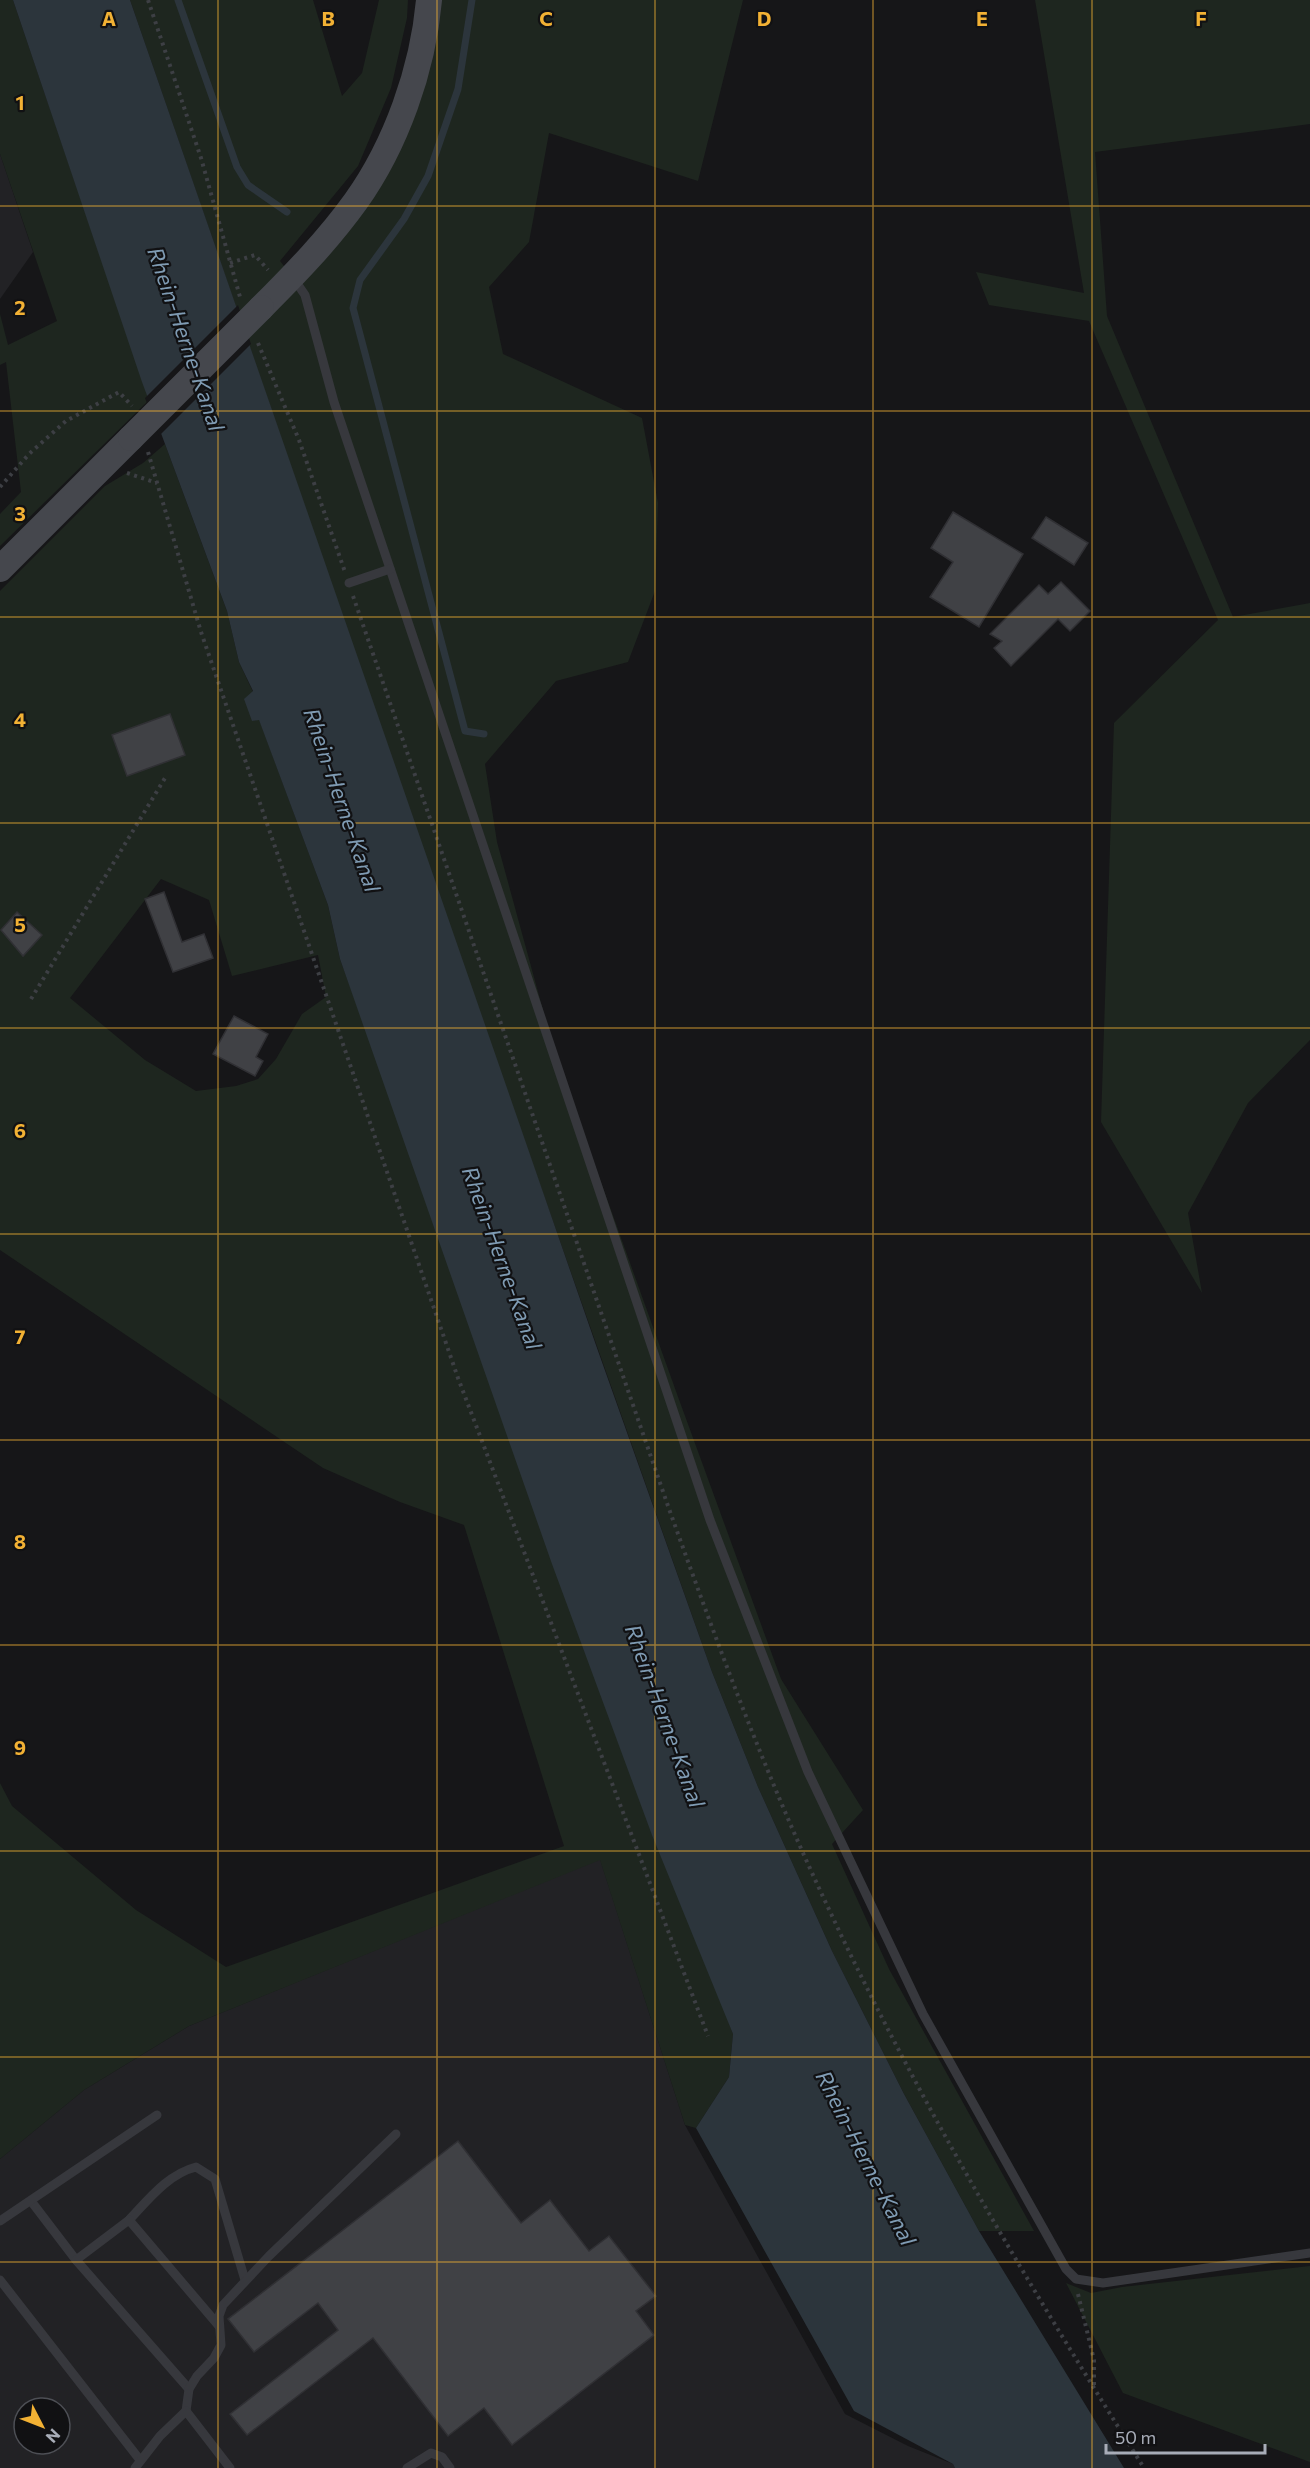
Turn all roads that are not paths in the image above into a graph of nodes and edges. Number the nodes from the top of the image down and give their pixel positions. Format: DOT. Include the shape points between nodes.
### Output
graph roads {
  1 [pos="429,0"];
  2 [pos="281,274"];
  3 [pos="0,569"];
  4 [pos="390,569"];
  5 [pos="349,583"];
  6 [pos="157,2115"];
  7 [pos="396,2134"];
  8 [pos="31,2201"];
  9 [pos="129,2220"];
  10 [pos="0,2221"];
  11 [pos="1310,2253"];
  12 [pos="76,2260"];
  13 [pos="0,2280"];
  14 [pos="244,2280"];
  15 [pos="219,2326"];
  16 [pos="189,2389"];
  17 [pos="186,2411"];
  18 [pos="138,2464"];
  19 [pos="230,2468"];
  20 [pos="407,2468"];
  21 [pos="450,2468"];
  1 -- 2 [label="main road" via="420,58 375,171 335,229"];
  2 -- 3 [label="main road, bridge" via="138,442 104,466"];
  2 -- 4 [label="lane" via="305,296 334,402"];
  4 -- 5 [label="lane"];
  4 -- 11 [label="lane" via="710,1520 808,1772 923,2014 1066,2269 1076,2279 1103,2283"];
  6 -- 8 [label="lane"];
  7 -- 14 [label="lane"];
  8 -- 10 [label="lane"];
  8 -- 12 [label="lane"];
  9 -- 12 [label="lane"];
  9 -- 14 [label="lane" via="170,2180 184,2170 196,2168 215,2179"];
  9 -- 15 [label="lane"];
  12 -- 16 [label="lane"];
  13 -- 18 [label="lane"];
  14 -- 15 [label="lane" via="223,2305"];
  15 -- 16 [label="lane" via="221,2345"];
  16 -- 17 [label="lane"];
  17 -- 18 [label="lane"];
  17 -- 19 [label="lane"];
  20 -- 21 [label="lane" via="431,2453 442,2457"];
}
